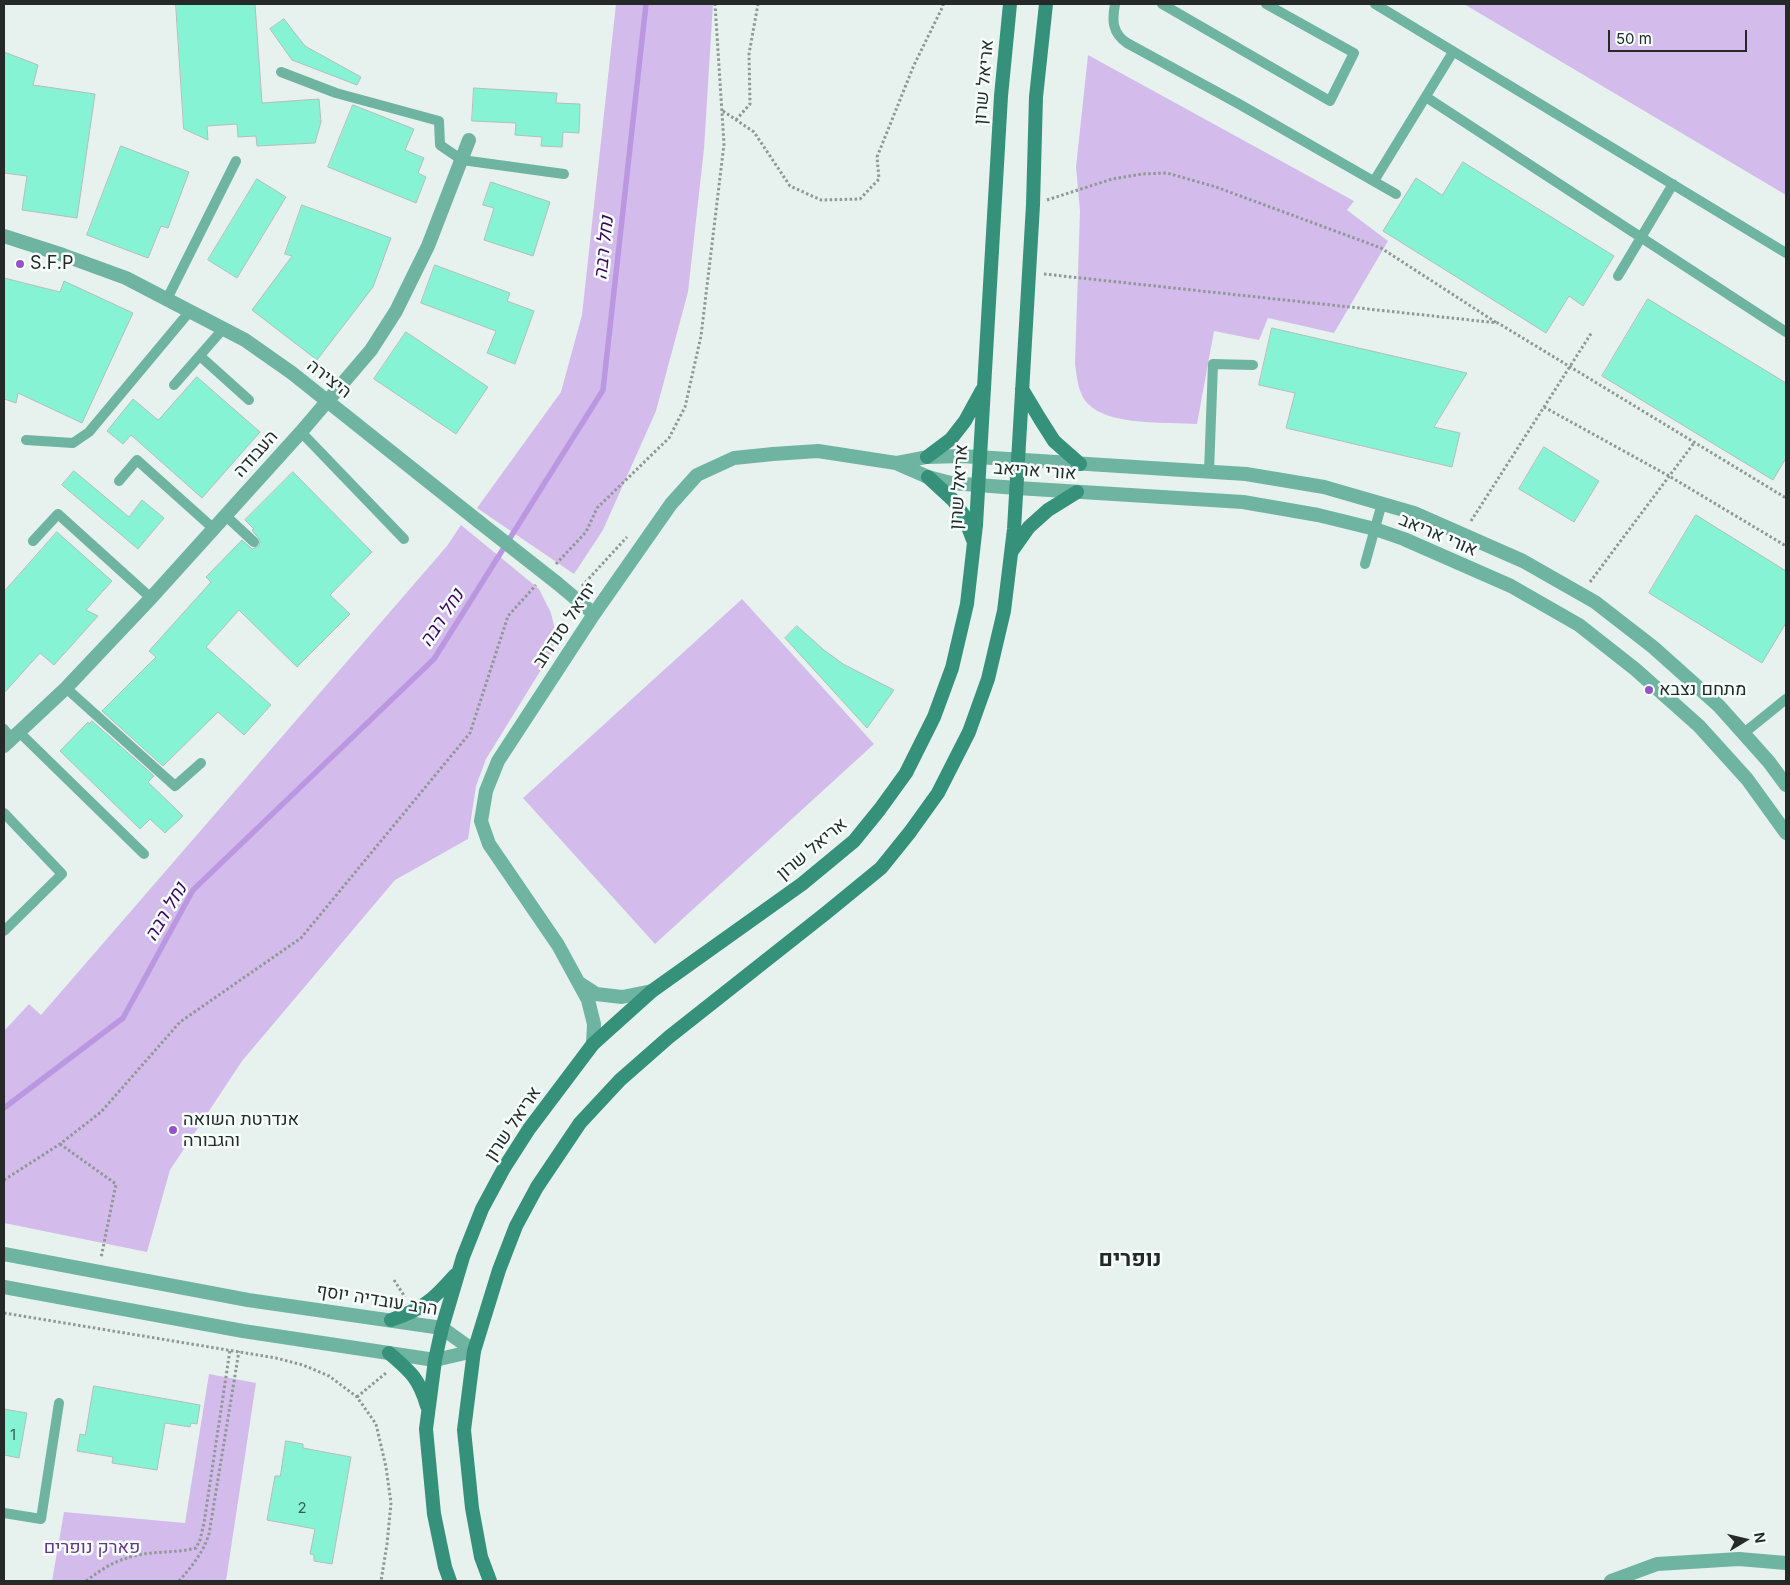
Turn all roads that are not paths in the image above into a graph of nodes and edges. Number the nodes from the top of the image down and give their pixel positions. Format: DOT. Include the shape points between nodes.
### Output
graph roads {
  1 [pos="1010,4"];
  2 [pos="1046,4"];
  3 [pos="1115,4"];
  4 [pos="1162,4"];
  5 [pos="1266,4"];
  6 [pos="1374,4"];
  7 [pos="1453,52"];
  8 [pos="281,72"];
  9 [pos="1426,97"];
  10 [pos="469,140"];
  11 [pos="462,160"];
  12 [pos="236,161"];
  13 [pos="564,174"];
  14 [pos="1374,181"];
  15 [pos="1673,184"];
  16 [pos="1396,194"];
  17 [pos="4,236"];
  18 [pos="1641,237"];
  19 [pos="1786,253"];
  20 [pos="1618,276"];
  21 [pos="167,299"];
  22 [pos="190,311"];
  23 [pos="223,329"];
  24 [pos="1786,332"];
  25 [pos="200,356"];
  26 [pos="1253,365"];
  27 [pos="984,384"];
  28 [pos="174,386"];
  29 [pos="1022,389"];
  30 [pos="249,400"];
  31 [pos="328,401"];
  32 [pos="301,432"];
  33 [pos="26,440"];
  34 [pos="980,457"];
  35 [pos="927,458"];
  36 [pos="1018,460"];
  37 [pos="896,463"];
  38 [pos="1080,464"];
  39 [pos="1209,472"];
  40 [pos="928,477"];
  41 [pos="119,481"];
  42 [pos="978,486"];
  43 [pos="1016,488"];
  44 [pos="1076,492"];
  45 [pos="1382,503"];
  46 [pos="226,516"];
  47 [pos="214,529"];
  48 [pos="1375,529"];
  49 [pos="404,540"];
  50 [pos="33,541"];
  51 [pos="254,542"];
  52 [pos="974,542"];
  53 [pos="1011,551"];
  54 [pos="1365,564"];
  55 [pos="151,598"];
  56 [pos="594,614"];
  57 [pos="66,688"];
  58 [pos="1786,699"];
  59 [pos="1744,733"];
  60 [pos="10,737"];
  61 [pos="201,764"];
  62 [pos="1786,785"];
  63 [pos="4,813"];
  64 [pos="1786,833"];
  65 [pos="144,854"];
  66 [pos="4,931"];
  67 [pos="579,982"];
  68 [pos="652,992"];
  69 [pos="593,1044"];
  70 [pos="4,1254"];
  71 [pos="459,1270"];
  72 [pos="4,1287"];
  73 [pos="391,1320"];
  74 [pos="442,1328"];
  75 [pos="474,1351"];
  76 [pos="389,1353"];
  77 [pos="435,1360"];
  78 [pos="59,1403"];
  79 [pos="428,1411"];
  80 [pos="4,1513"];
  81 [pos="1786,1563"];
  82 [pos="450,1581"];
  83 [pos="490,1581"];
  84 [pos="1611,1581"];
  1 -- 27 [label="main road, אריאל שרון" via="1001,96"];
  2 -- 29 [label="main road" via="1036,97"];
  3 -- 14 [label="lane" via="1114,27 1118,38"];
  4 -- 5 [label="lane" via="1330,101 1354,53"];
  6 -- 7 [label="lane"];
  7 -- 9 [label="lane"];
  7 -- 15 [label="lane"];
  8 -- 11 [label="lane" via="336,94 439,120 440,145"];
  9 -- 14 [label="lane"];
  9 -- 18 [label="lane"];
  10 -- 11 [label="street, העבודה"];
  11 -- 13 [label="lane"];
  11 -- 31 [label="street, העבודה" via="428,246 396,311 371,350"];
  12 -- 21 [label="lane"];
  14 -- 16 [label="lane"];
  15 -- 18 [label="lane"];
  15 -- 19 [label="lane"];
  17 -- 21 [label="street, היצירה" via="126,278"];
  18 -- 20 [label="lane"];
  18 -- 24 [label="lane"];
  21 -- 22 [label="street, היצירה"];
  22 -- 23 [label="street, היצירה"];
  22 -- 33 [label="lane" via="89,432 73,443"];
  23 -- 25 [label="lane"];
  23 -- 31 [label="street, היצירה" via="245,340"];
  25 -- 28 [label="lane"];
  25 -- 30 [label="lane"];
  26 -- 39 [label="lane" via="1213,364"];
  27 -- 34 [label="main road, אריאל שרון"];
  27 -- 35 [label="main road" via="955,435"];
  29 -- 36 [label="main road"];
  29 -- 38 [label="main road" via="1054,441"];
  31 -- 32 [label="street, העבודה"];
  31 -- 56 [label="street, היצירה, bridge"];
  32 -- 46 [label="street, העבודה"];
  32 -- 49 [label="lane"];
  34 -- 35 [label="street, יחיאל סנדרוב"];
  34 -- 36 [label="street, יחיאל סנדרוב"];
  34 -- 42 [label="main road, אריאל שרון"];
  35 -- 37 [label="street, יחיאל סנדרוב"];
  36 -- 38 [label="street, אורי אריאב"];
  36 -- 43 [label="main road"];
  37 -- 40 [label="street, יחיאל סנדרוב"];
  37 -- 56 [label="street, יחיאל סנדרוב" via="818,452 773,454 734,458 697,475 671,504"];
  38 -- 39 [label="street, אורי אריאב"];
  39 -- 45 [label="street, אורי אריאב" via="1246,474 1324,487"];
  40 -- 42 [label="street, יחיאל סנדרוב"];
  40 -- 52 [label="main road" via="963,514"];
  41 -- 47 [label="lane" via="137,460"];
  42 -- 43 [label="street, אורי אריאב"];
  42 -- 52 [label="main road, אריאל שרון"];
  43 -- 44 [label="street, אורי אריאב"];
  43 -- 53 [label="main road"];
  44 -- 48 [label="street, אורי אריאב" via="1243,502"];
  44 -- 53 [label="main road" via="1048,510"];
  45 -- 48 [label="lane"];
  45 -- 59 [label="street, אורי אריאב" via="1414,513 1523,561 1595,602 1653,647"];
  46 -- 47 [label="street, העבודה"];
  46 -- 51 [label="lane"];
  47 -- 55 [label="street, העבודה"];
  48 -- 54 [label="lane"];
  48 -- 64 [label="street, אורי אריאב" via="1511,586 1579,625 1699,726 1748,779"];
  50 -- 55 [label="lane" via="58,514"];
  52 -- 68 [label="main road, אריאל שרון" via="967,604 952,668 934,717 906,773 854,841 802,884"];
  53 -- 75 [label="main road" via="1004,610 988,679 969,732 938,793 881,868 669,1037 620,1080 580,1123 537,1187 516,1226"];
  55 -- 57 [label="street, העבודה"];
  56 -- 67 [label="street, יחיאל סנדרוב" via="498,761 486,791 480,821 489,844 558,945"];
  57 -- 60 [label="street, העבודה"];
  57 -- 61 [label="lane" via="175,786"];
  58 -- 59 [label="lane"];
  59 -- 62 [label="street, אורי אריאב"];
  60 -- 65 [label="lane"];
  63 -- 66 [label="lane" via="62,874"];
  67 -- 68 [label="street, יחיאל סנדרוב" via="596,994 622,997"];
  67 -- 69 [label="street, יחיאל סנדרוב" via="594,1024"];
  68 -- 69 [label="main road, אריאל שרון"];
  69 -- 71 [label="main road, אריאל שרון" via="504,1168 482,1209"];
  70 -- 73 [label="street, הרב עובדיה יוסף" via="248,1300"];
  71 -- 73 [label="main road" via="438,1295 414,1312"];
  71 -- 74 [label="main road, אריאל שרון"];
  72 -- 76 [label="street" via="243,1332"];
  73 -- 74 [label="street, הרב עובדיה יוסף"];
  74 -- 75 [label="street, הרב עובדיה יוסף"];
  74 -- 77 [label="main road, אריאל שרון"];
  75 -- 77 [label="street"];
  75 -- 83 [label="main road" via="464,1430 472,1508 481,1558"];
  76 -- 77 [label="street"];
  76 -- 79 [label="main road" via="412,1373 423,1392"];
  77 -- 79 [label="main road, אריאל שרון"];
  78 -- 80 [label="lane" via="40,1519"];
  79 -- 82 [label="main road, אריאל שרון" via="426,1429 434,1514"];
  81 -- 84 [label="street" via="1739,1559 1657,1564"];
}
